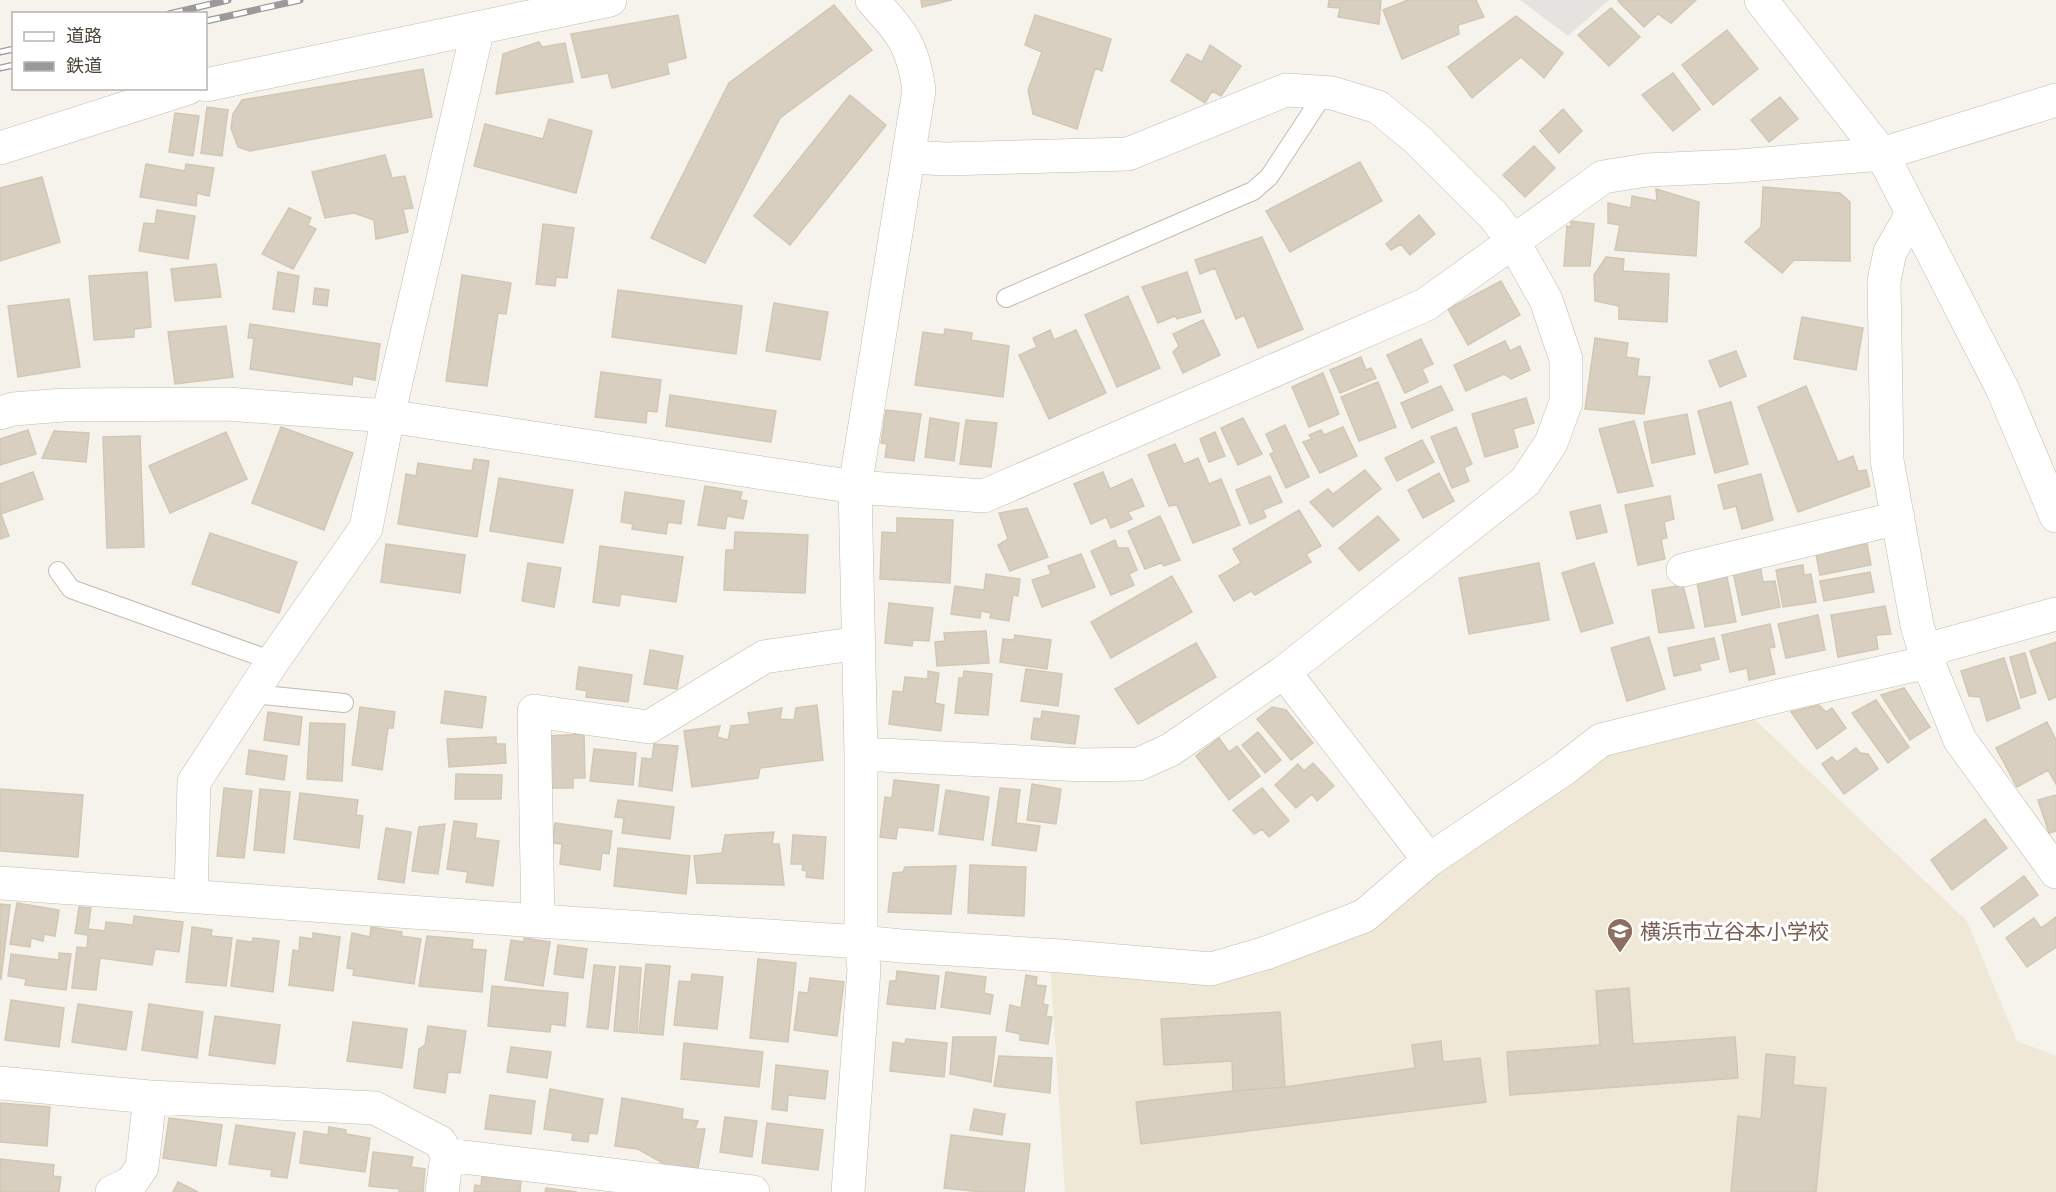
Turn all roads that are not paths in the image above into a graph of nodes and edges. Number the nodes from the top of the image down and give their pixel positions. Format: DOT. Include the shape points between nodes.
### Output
graph roads {
  1 [pos="610,0"];
  2 [pos="872,0"];
  3 [pos="1761,0"];
  4 [pos="478,28"];
  5 [pos="207,85"];
  6 [pos="182,90"];
  7 [pos="1325,92"];
  8 [pos="2056,100"];
  9 [pos="0,148"];
  10 [pos="1882,154"];
  11 [pos="910,157"];
  12 [pos="1912,213"];
  13 [pos="1513,242"];
  14 [pos="1006,298"];
  15 [pos="0,412"];
  16 [pos="388,416"];
  17 [pos="855,487"];
  18 [pos="2056,516"];
  19 [pos="1898,518"];
  20 [pos="1683,570"];
  21 [pos="58,571"];
  22 [pos="2056,614"];
  23 [pos="859,643"];
  24 [pos="273,661"];
  25 [pos="1928,662"];
  26 [pos="1284,672"];
  27 [pos="253,694"];
  28 [pos="344,703"];
  29 [pos="861,754"];
  30 [pos="1429,860"];
  31 [pos="2056,872"];
  32 [pos="0,883"];
  33 [pos="191,896"];
  34 [pos="538,921"];
  35 [pos="861,942"];
  36 [pos="0,1083"];
  37 [pos="150,1097"];
  38 [pos="447,1155"];
  39 [pos="112,1192"];
  40 [pos="442,1192"];
  41 [pos="753,1192"];
  42 [pos="848,1192"];
  1 -- 4 [label="street"];
  2 -- 11 [label="street" via="908,44 916,66 919,90"];
  3 -- 10 [label="street"];
  4 -- 5 [label="street"];
  4 -- 16 [label="street"];
  6 -- 9 [label="street"];
  7 -- 11 [label="street" via="1286,90 1128,154"];
  7 -- 13 [label="street" via="1378,107 1418,140 1493,214"];
  7 -- 14 [label="lane" via="1269,177 1253,191"];
  8 -- 10 [label="street"];
  10 -- 12 [label="street"];
  10 -- 13 [label="street" via="1647,170 1603,177"];
  11 -- 17 [label="street"];
  12 -- 18 [label="street" via="2002,390"];
  12 -- 19 [label="street" via="1890,252 1884,281 1887,460"];
  13 -- 17 [label="street" via="1425,305 984,496"];
  13 -- 26 [label="street" via="1546,300 1566,359 1566,402 1551,443 1525,482"];
  15 -- 16 [label="street" via="64,405 227,404"];
  16 -- 17 [label="street"];
  16 -- 24 [label="street" via="366,528"];
  17 -- 23 [label="street"];
  19 -- 20 [label="street"];
  19 -- 25 [label="street" via="1917,625"];
  21 -- 24 [label="lane" via="71,589"];
  22 -- 25 [label="street" via="1937,647"];
  23 -- 29 [label="street"];
  23 -- 34 [label="street" via="765,657 649,727 534,711"];
  24 -- 27 [label="street"];
  25 -- 30 [label="street" via="1601,740"];
  25 -- 31 [label="street" via="1960,740"];
  26 -- 29 [label="street" via="1170,750 1139,764"];
  26 -- 30 [label="street"];
  27 -- 28 [label="lane"];
  27 -- 33 [label="street" via="195,782"];
  29 -- 35 [label="street"];
  30 -- 35 [label="street" via="1364,916 1210,969"];
  32 -- 33 [label="street"];
  33 -- 34 [label="street"];
  34 -- 35 [label="street"];
  35 -- 42 [label="street" via="864,969"];
  36 -- 37 [label="street"];
  37 -- 38 [label="street" via="375,1108 440,1142"];
  37 -- 39 [label="street" via="142,1167 131,1183"];
  38 -- 40 [label="street"];
  38 -- 41 [label="street"];
}
